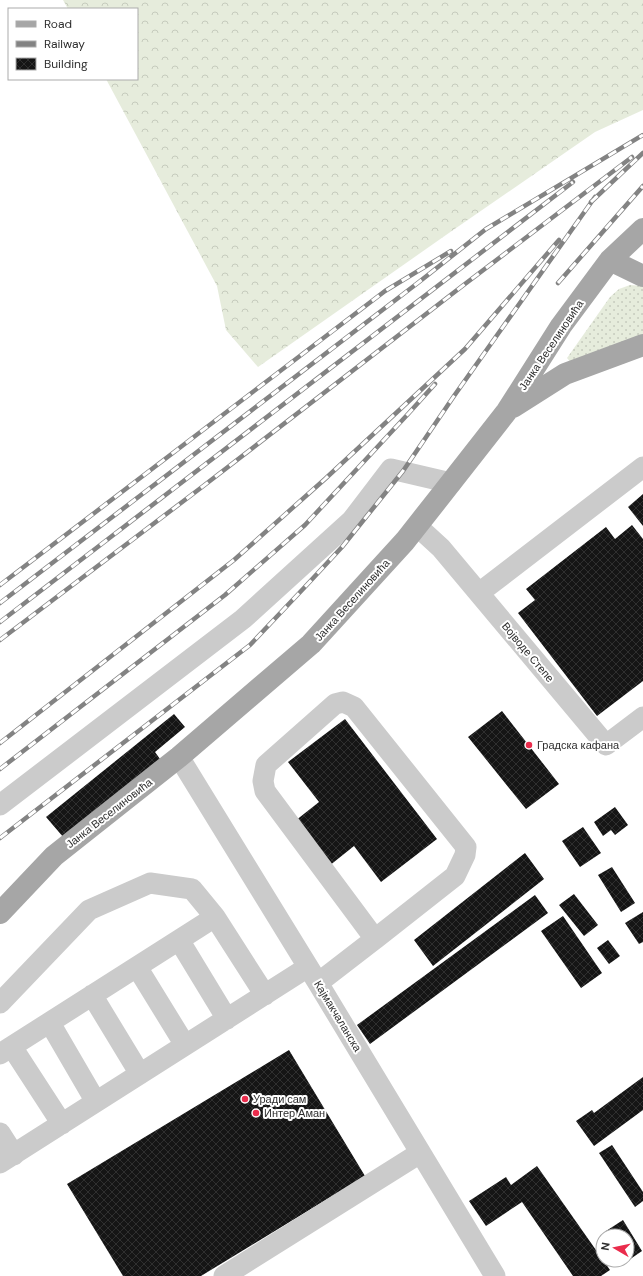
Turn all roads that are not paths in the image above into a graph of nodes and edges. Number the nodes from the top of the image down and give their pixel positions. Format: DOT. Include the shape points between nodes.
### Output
graph roads {
  1 [pos="643,229"];
  2 [pos="610,260"];
  3 [pos="643,276"];
  4 [pos="643,345"];
  5 [pos="507,411"];
  6 [pos="643,466"];
  7 [pos="451,483"];
  8 [pos="417,526"];
  9 [pos="479,593"];
  10 [pos="643,717"];
  11 [pos="179,757"];
  12 [pos="0,805"];
  13 [pos="0,913"];
  14 [pos="215,917"];
  15 [pos="375,939"];
  16 [pos="179,940"];
  17 [pos="137,967"];
  18 [pos="313,975"];
  19 [pos="92,995"];
  20 [pos="265,995"];
  21 [pos="0,1003"];
  22 [pos="227,1019"];
  23 [pos="50,1023"];
  24 [pos="185,1045"];
  25 [pos="6,1051"];
  26 [pos="140,1074"];
  27 [pos="96,1102"];
  28 [pos="62,1124"];
  29 [pos="0,1133"];
  30 [pos="420,1153"];
  31 [pos="7,1159"];
  32 [pos="224,1276"];
  33 [pos="494,1276"];
  1 -- 2 [label="main road, Јанка Веселиновића"];
  2 -- 3 [label="main road"];
  2 -- 5 [label="main road, Јанка Веселиновића" via="561,326"];
  4 -- 5 [label="main road" via="565,374"];
  5 -- 7 [label="main road, Јанка Веселиновића"];
  6 -- 9 [label="street"];
  7 -- 8 [label="main road, Јанка Веселиновића"];
  7 -- 12 [label="street" via="391,469 352,520 243,619"];
  8 -- 9 [label="street, Војводе Степе" via="441,548"];
  8 -- 11 [label="main road, Јанка Веселиновића" via="311,644"];
  9 -- 10 [label="street, Војводе Степе" via="606,745"];
  11 -- 13 [label="main road, Јанка Веселиновића" via="54,856"];
  11 -- 18 [label="street, Кајмакчаланска"];
  14 -- 16 [label="street"];
  14 -- 20 [label="street"];
  14 -- 21 [label="street" via="192,889 150,883 89,910"];
  15 -- 15 [label="street" via="265,791 263,780 266,766 335,704 343,702 354,707 466,848 455,876"];
  15 -- 18 [label="street"];
  16 -- 17 [label="street"];
  16 -- 22 [label="street"];
  17 -- 19 [label="street"];
  17 -- 24 [label="street"];
  18 -- 20 [label="street"];
  18 -- 30 [label="street, Кајмакчаланска"];
  19 -- 23 [label="street"];
  19 -- 26 [label="street"];
  20 -- 22 [label="street"];
  22 -- 24 [label="street"];
  23 -- 25 [label="street"];
  23 -- 27 [label="street"];
  24 -- 26 [label="street"];
  25 -- 28 [label="street"];
  26 -- 27 [label="street"];
  27 -- 28 [label="street"];
  28 -- 31 [label="street"];
  29 -- 31 [label="street"];
  30 -- 32 [label="street"];
  30 -- 33 [label="street, Кајмакчаланска"];
}
